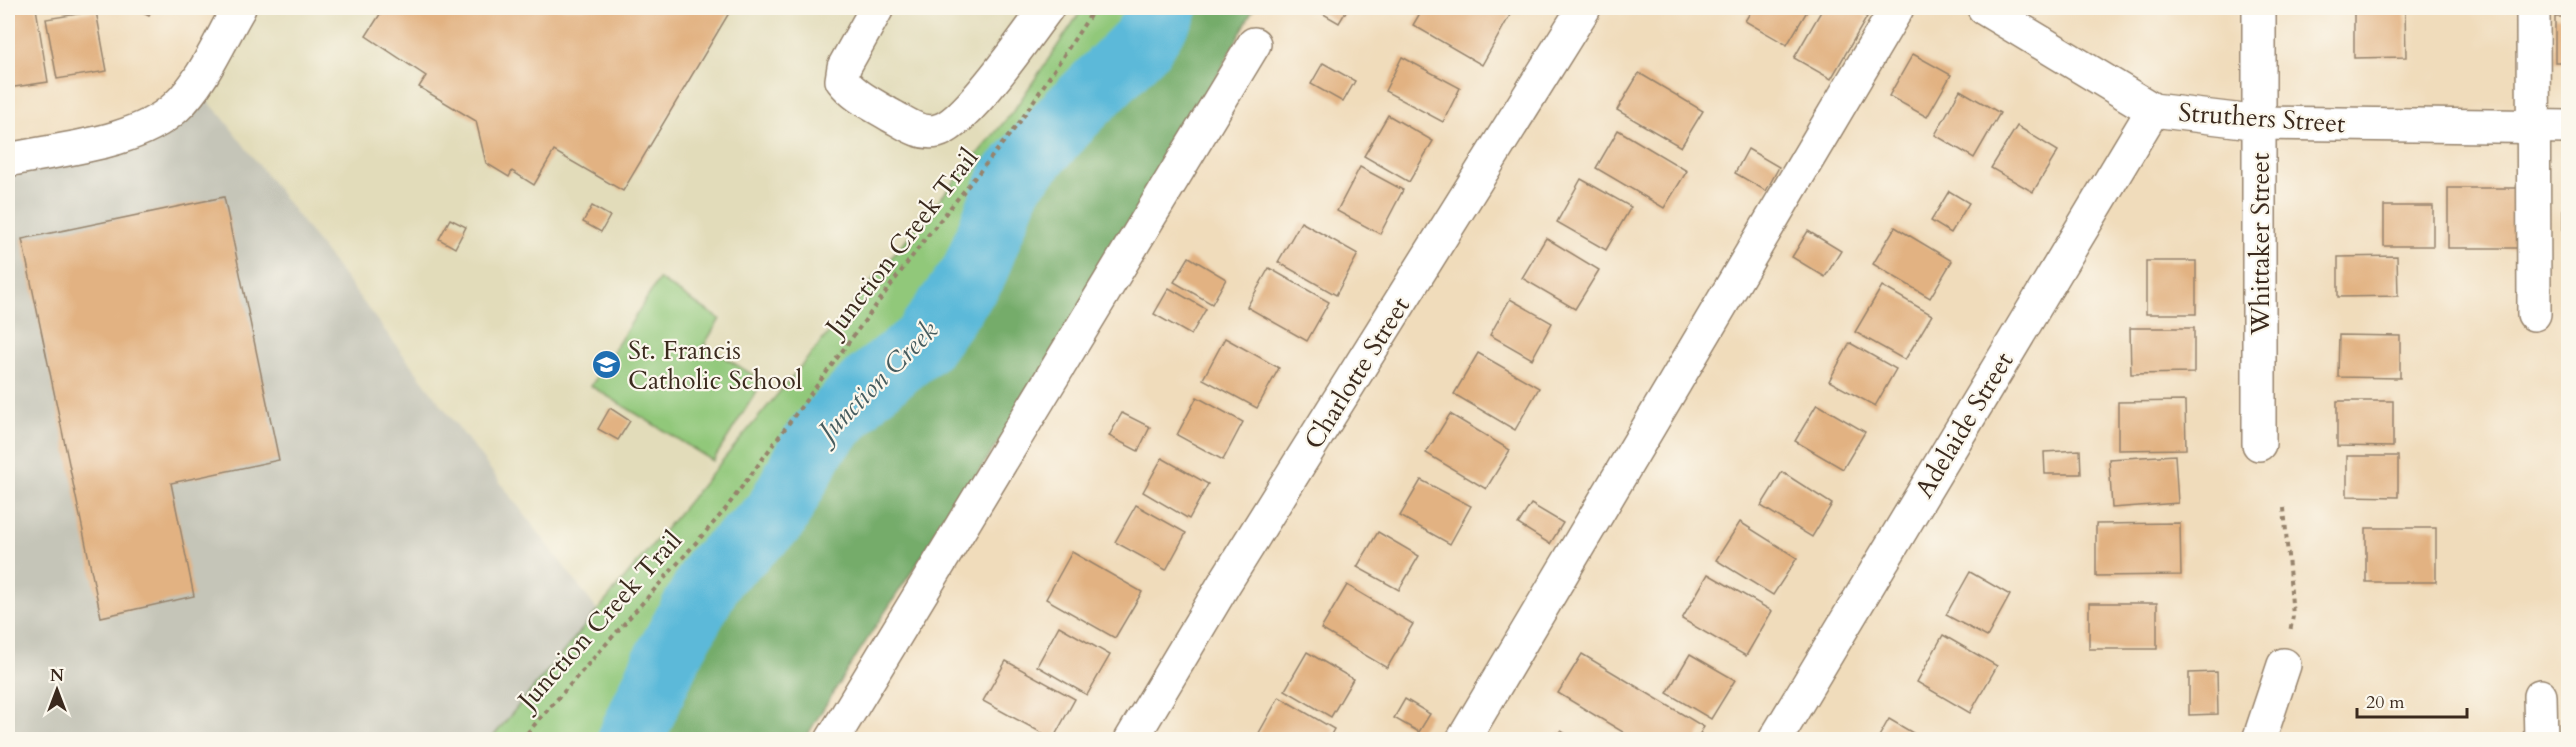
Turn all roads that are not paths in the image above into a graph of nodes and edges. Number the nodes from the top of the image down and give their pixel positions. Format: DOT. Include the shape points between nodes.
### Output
graph roads {
  1 [pos="239,8"];
  2 [pos="877,8"];
  3 [pos="1047,8"];
  4 [pos="1584,8"];
  5 [pos="1897,8"];
  6 [pos="1984,8"];
  7 [pos="2259,8"];
  8 [pos="2534,8"];
  9 [pos="1254,44"];
  10 [pos="2153,110"];
  11 [pos="2260,123"];
  12 [pos="2534,127"];
  13 [pos="2568,127"];
  14 [pos="8,160"];
  15 [pos="2534,314"];
  16 [pos="2259,444"];
  17 [pos="2284,665"];
  18 [pos="2540,696"];
  19 [pos="832,740"];
  20 [pos="1131,740"];
  21 [pos="1462,740"];
  22 [pos="1775,740"];
  23 [pos="2259,740"];
  24 [pos="2541,740"];
  1 -- 14 [label="street" via="194,85 175,108 160,118 131,134"];
  2 -- 3 [label="street" via="844,67 842,80 853,94 920,131 938,131 955,122"];
  4 -- 20 [label="street, Charlotte Street" via="1224,584"];
  5 -- 21 [label="street"];
  6 -- 10 [label="street, Struthers Street"];
  7 -- 11 [label="street, Whittaker Street"];
  8 -- 12 [label="street"];
  9 -- 19 [label="street"];
  10 -- 11 [label="street, Struthers Street"];
  10 -- 22 [label="street, Adelaide Street"];
  11 -- 12 [label="street, Struthers Street"];
  11 -- 16 [label="street, Whittaker Street"];
  12 -- 13 [label="street, Struthers Street"];
  12 -- 15 [label="street"];
  17 -- 23 [label="street"];
  18 -- 24 [label="street"];
}
